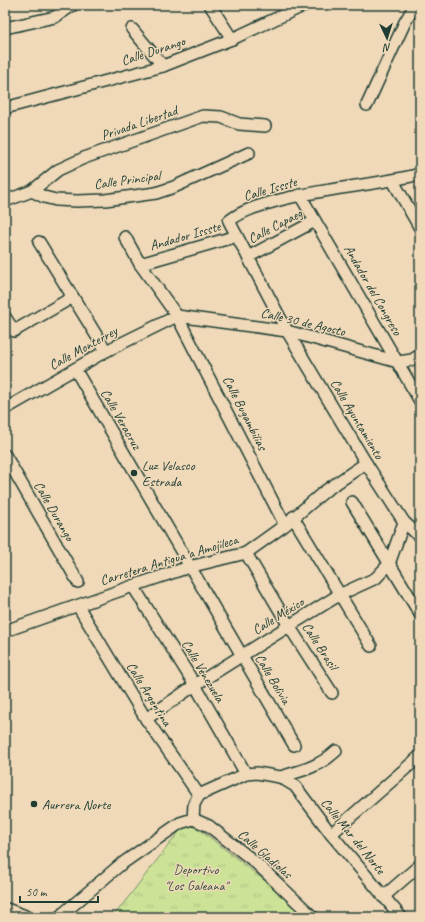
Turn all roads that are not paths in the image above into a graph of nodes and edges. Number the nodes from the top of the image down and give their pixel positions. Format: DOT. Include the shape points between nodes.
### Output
graph roads {
  1 [pos="73,5"];
  2 [pos="210,5"];
  3 [pos="302,5"];
  4 [pos="415,5"];
  5 [pos="5,28"];
  6 [pos="132,29"];
  7 [pos="232,39"];
  8 [pos="162,66"];
  9 [pos="367,105"];
  10 [pos="5,108"];
  11 [pos="265,126"];
  12 [pos="249,153"];
  13 [pos="420,174"];
  14 [pos="392,181"];
  15 [pos="32,191"];
  16 [pos="300,194"];
  17 [pos="5,201"];
  18 [pos="316,221"];
  19 [pos="420,228"];
  20 [pos="237,236"];
  21 [pos="125,237"];
  22 [pos="39,242"];
  23 [pos="248,257"];
  24 [pos="140,264"];
  25 [pos="73,297"];
  26 [pos="177,316"];
  27 [pos="5,317"];
  28 [pos="287,331"];
  29 [pos="106,351"];
  30 [pos="420,355"];
  31 [pos="398,362"];
  32 [pos="75,369"];
  33 [pos="420,401"];
  34 [pos="5,409"];
  35 [pos="5,455"];
  36 [pos="366,463"];
  37 [pos="352,502"];
  38 [pos="289,521"];
  39 [pos="404,522"];
  40 [pos="420,535"];
  41 [pos="246,553"];
  42 [pos="389,564"];
  43 [pos="190,567"];
  44 [pos="78,582"];
  45 [pos="132,586"];
  46 [pos="340,595"];
  47 [pos="78,606"];
  48 [pos="420,614"];
  49 [pos="289,626"];
  50 [pos="5,631"];
  51 [pos="370,646"];
  52 [pos="242,657"];
  53 [pos="195,685"];
  54 [pos="332,693"];
  55 [pos="146,719"];
  56 [pos="294,745"];
  57 [pos="336,751"];
  58 [pos="420,756"];
  59 [pos="246,774"];
  60 [pos="280,777"];
  61 [pos="199,795"];
  62 [pos="193,820"];
  63 [pos="331,834"];
  64 [pos="420,865"];
  65 [pos="383,897"];
  66 [pos="5,910"];
  67 [pos="24,917"];
  68 [pos="59,917"];
  69 [pos="313,917"];
  70 [pos="401,917"];
  1 -- 5 [label="street" via="54,17"];
  2 -- 7 [label="street"];
  3 -- 7 [label="street, Calle Durango"];
  4 -- 9 [label="street"];
  6 -- 8 [label="street"];
  7 -- 8 [label="street, Calle Durango"];
  8 -- 10 [label="street, Calle Durango"];
  11 -- 15 [label="street, Privada Libertad" via="239,124 221,117 203,116 84,158 58,170"];
  12 -- 15 [label="street, Calle Principal" via="156,193 77,202 50,199"];
  13 -- 14 [label="street, Calle Issste"];
  14 -- 16 [label="street, Calle Issste"];
  14 -- 19 [label="street"];
  15 -- 17 [label="street"];
  16 -- 18 [label="street, Andador del Congreso"];
  16 -- 20 [label="street, Calle Issste" via="236,215 229,221"];
  18 -- 23 [label="street, Calle Capaeg"];
  18 -- 31 [label="street, Andador del Congreso"];
  20 -- 23 [label="street, Calle Issste"];
  20 -- 24 [label="street, Andador Issste"];
  21 -- 24 [label="street"];
  22 -- 25 [label="street"];
  23 -- 28 [label="street, Calle Issste"];
  24 -- 26 [label="street"];
  25 -- 27 [label="street" via="14,331"];
  25 -- 29 [label="street"];
  26 -- 28 [label="street, Calle 30 de Agosto"];
  26 -- 29 [label="street, Calle Monterrey"];
  26 -- 38 [label="street, Calle Bugambilias"];
  28 -- 31 [label="street, Calle 30 de Agosto"];
  28 -- 36 [label="street, Calle Ayuntamiento"];
  29 -- 32 [label="street, Calle Monterrey"];
  30 -- 31 [label="street" via="412,360"];
  31 -- 33 [label="street, Andador del Congreso"];
  32 -- 34 [label="street, Calle Monterrey"];
  32 -- 43 [label="street, Calle Veracruz"];
  35 -- 44 [label="street, Calle Durango"];
  36 -- 38 [label="street, Carretera Antigua a Amojileca" via="325,491"];
  36 -- 39 [label="street, Calle Ayuntamiento"];
  37 -- 42 [label="street"];
  38 -- 41 [label="street, Carretera Antigua a Amojileca"];
  38 -- 46 [label="street, Calle Bugambilias"];
  39 -- 40 [label="street, Calle Ayuntamiento"];
  39 -- 42 [label="street, Calle México"];
  41 -- 43 [label="street, Carretera Antigua a Amojileca"];
  41 -- 49 [label="street, Calle Brasil"];
  42 -- 46 [label="street, Calle México" via="376,578"];
  42 -- 48 [label="street"];
  43 -- 45 [label="street, Carretera Antigua a Amojileca"];
  43 -- 52 [label="street, Calle Bolivia"];
  45 -- 47 [label="street, Carretera Antigua a Amojileca"];
  45 -- 53 [label="street, Calle Venezuela"];
  46 -- 49 [label="street, Calle México"];
  46 -- 51 [label="street, Calle Bugambilias"];
  47 -- 50 [label="street, Carretera Antigua a Amojileca"];
  47 -- 55 [label="street, Calle Argentina"];
  49 -- 52 [label="street, Calle México"];
  49 -- 54 [label="street, Calle Brasil"];
  52 -- 53 [label="street, Calle México"];
  52 -- 56 [label="street, Calle Bolivia"];
  53 -- 55 [label="street, Calle México"];
  53 -- 59 [label="street, Calle Venezuela"];
  55 -- 61 [label="street, Calle Argentina"];
  57 -- 60 [label="street" via="314,766"];
  58 -- 63 [label="street"];
  59 -- 60 [label="street"];
  59 -- 61 [label="street"];
  60 -- 63 [label="street, Calle Mar del Norte" via="295,786"];
  61 -- 62 [label="street" via="194,804"];
  62 -- 68 [label="street" via="180,823 120,865"];
  62 -- 69 [label="street, Calle Gladiolas" via="209,826 255,862"];
  63 -- 65 [label="street, Calle Mar del Norte"];
  64 -- 65 [label="street"];
  65 -- 70 [label="street, Calle Mar del Norte"];
  66 -- 67 [label="main road"];
}
